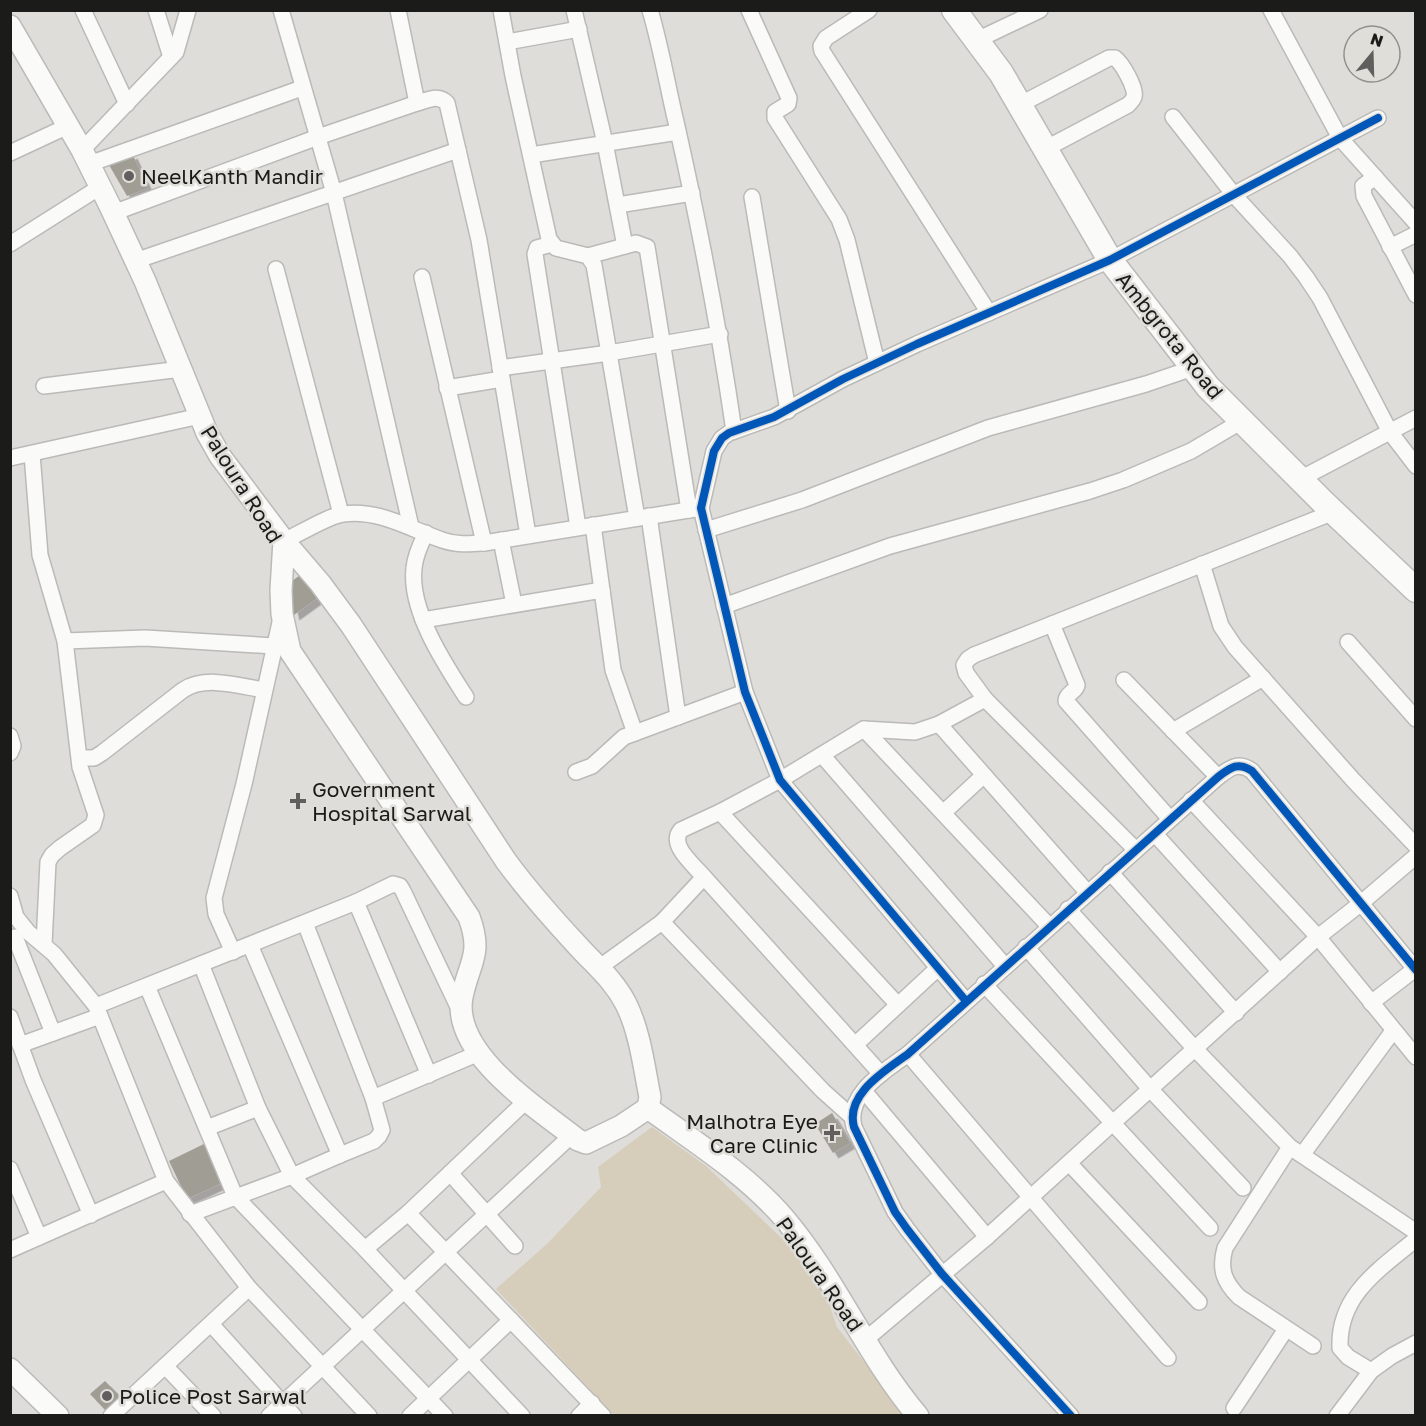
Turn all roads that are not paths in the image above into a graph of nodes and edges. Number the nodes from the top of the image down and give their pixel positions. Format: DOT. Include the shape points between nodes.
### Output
graph roads {
  1 [pos="83,10"];
  2 [pos="156,10"];
  3 [pos="188,10"];
  4 [pos="281,10"];
  5 [pos="398,10"];
  6 [pos="501,10"];
  7 [pos="574,10"];
  8 [pos="650,10"];
  9 [pos="749,10"];
  10 [pos="869,10"];
  11 [pos="954,10"];
  12 [pos="1040,10"];
  13 [pos="1271,10"];
  14 [pos="10,26"];
  15 [pos="579,29"];
  16 [pos="977,40"];
  17 [pos="507,42"];
  18 [pos="171,57"];
  19 [pos="302,88"];
  20 [pos="417,103"];
  21 [pos="127,104"];
  22 [pos="1019,105"];
  23 [pos="1173,117"];
  24 [pos="1378,118"];
  25 [pos="68,126"];
  26 [pos="678,132"];
  27 [pos="318,137"];
  28 [pos="1340,138"];
  29 [pos="605,143"];
  30 [pos="1045,149"];
  31 [pos="458,150"];
  32 [pos="10,153"];
  33 [pos="531,155"];
  34 [pos="86,157"];
  35 [pos="1375,177"];
  36 [pos="100,187"];
  37 [pos="334,193"];
  38 [pos="692,193"];
  39 [pos="1234,195"];
  40 [pos="752,197"];
  41 [pos="618,205"];
  42 [pos="113,213"];
  43 [pos="1416,223"];
  44 [pos="1416,234"];
  45 [pos="10,244"];
  46 [pos="552,244"];
  47 [pos="626,246"];
  48 [pos="1390,247"];
  49 [pos="588,256"];
  50 [pos="1110,260"];
  51 [pos="135,261"];
  52 [pos="276,269"];
  53 [pos="422,277"];
  54 [pos="1416,295"];
  55 [pos="989,313"];
  56 [pos="720,334"];
  57 [pos="663,345"];
  58 [pos="609,354"];
  59 [pos="552,361"];
  60 [pos="877,363"];
  61 [pos="1193,368"];
  62 [pos="181,369"];
  63 [pos="501,374"];
  64 [pos="44,386"];
  65 [pos="447,388"];
  66 [pos="788,411"];
  67 [pos="200,416"];
  68 [pos="1416,418"];
  69 [pos="1242,421"];
  70 [pos="734,431"];
  71 [pos="1390,432"];
  72 [pos="32,454"];
  73 [pos="10,458"];
  74 [pos="1416,466"];
  75 [pos="1300,479"];
  76 [pos="695,509"];
  77 [pos="1334,513"];
  78 [pos="340,514"];
  79 [pos="643,517"];
  80 [pos="585,526"];
  81 [pos="411,527"];
  82 [pos="706,530"];
  83 [pos="426,533"];
  84 [pos="528,535"];
  85 [pos="501,540"];
  86 [pos="284,541"];
  87 [pos="484,543"];
  88 [pos="1202,564"];
  89 [pos="602,590"];
  90 [pos="1416,590"];
  91 [pos="514,604"];
  92 [pos="724,606"];
  93 [pos="282,614"];
  94 [pos="423,620"];
  95 [pos="1052,624"];
  96 [pos="64,641"];
  97 [pos="1348,642"];
  98 [pos="274,646"];
  99 [pos="1263,678"];
  100 [pos="1124,680"];
  101 [pos="264,690"];
  102 [pos="745,692"];
  103 [pos="466,697"];
  104 [pos="985,699"];
  105 [pos="678,717"];
  106 [pos="1416,719"];
  107 [pos="939,724"];
  108 [pos="864,729"];
  109 [pos="1173,732"];
  110 [pos="635,733"];
  111 [pos="10,736"];
  112 [pos="10,753"];
  113 [pos="822,755"];
  114 [pos="80,758"];
  115 [pos="576,772"];
  116 [pos="984,776"];
  117 [pos="1218,777"];
  118 [pos="780,780"];
  119 [pos="1191,800"];
  120 [pos="720,812"];
  121 [pos="943,813"];
  122 [pos="1170,819"];
  123 [pos="1155,834"];
  124 [pos="1416,846"];
  125 [pos="1136,850"];
  126 [pos="1416,856"];
  127 [pos="1110,872"];
  128 [pos="704,877"];
  129 [pos="1087,892"];
  130 [pos="10,896"];
  131 [pos="356,902"];
  132 [pos="1360,904"];
  133 [pos="1068,909"];
  134 [pos="662,922"];
  135 [pos="305,923"];
  136 [pos="1049,926"];
  137 [pos="18,936"];
  138 [pos="1318,937"];
  139 [pos="44,944"];
  140 [pos="250,945"];
  141 [pos="1026,946"];
  142 [pos="232,952"];
  143 [pos="1413,963"];
  144 [pos="201,964"];
  145 [pos="1005,966"];
  146 [pos="600,967"];
  147 [pos="938,968"];
  148 [pos="1280,972"];
  149 [pos="984,984"];
  150 [pos="147,986"];
  151 [pos="966,1001"];
  152 [pos="1371,1004"];
  153 [pos="898,1005"];
  154 [pos="98,1011"];
  155 [pos="460,1011"];
  156 [pos="1236,1012"];
  157 [pos="10,1017"];
  158 [pos="1393,1031"];
  159 [pos="53,1033"];
  160 [pos="856,1044"];
  161 [pos="20,1045"];
  162 [pos="1196,1050"];
  163 [pos="478,1053"];
  164 [pos="908,1054"];
  165 [pos="1416,1057"];
  166 [pos="881,1074"];
  167 [pos="429,1075"];
  168 [pos="1151,1090"];
  169 [pos="864,1091"];
  170 [pos="373,1098"];
  171 [pos="527,1100"];
  172 [pos="258,1108"];
  173 [pos="648,1108"];
  174 [pos="851,1116"];
  175 [pos="1113,1124"];
  176 [pos="207,1128"];
  177 [pos="572,1135"];
  178 [pos="1296,1151"];
  179 [pos="340,1155"];
  180 [pos="1069,1163"];
  181 [pos="10,1169"];
  182 [pos="450,1173"];
  183 [pos="292,1176"];
  184 [pos="166,1181"];
  185 [pos="1243,1188"];
  186 [pos="235,1196"];
  187 [pos="1030,1198"];
  188 [pos="408,1213"];
  189 [pos="190,1214"];
  190 [pos="487,1214"];
  191 [pos="91,1215"];
  192 [pos="1210,1227"];
  193 [pos="1416,1232"];
  194 [pos="39,1237"];
  195 [pos="987,1237"];
  196 [pos="1416,1239"];
  197 [pos="515,1246"];
  198 [pos="365,1249"];
  199 [pos="10,1250"];
  200 [pos="446,1252"];
  201 [pos="942,1274"];
  202 [pos="249,1288"];
  203 [pos="404,1291"];
  204 [pos="1199,1302"];
  205 [pos="511,1320"];
  206 [pos="211,1324"];
  207 [pos="363,1329"];
  208 [pos="1286,1329"];
  209 [pos="865,1340"];
  210 [pos="1416,1343"];
  211 [pos="1313,1346"];
  212 [pos="1168,1358"];
  213 [pos="469,1360"];
  214 [pos="165,1366"];
  215 [pos="323,1366"];
  216 [pos="10,1369"];
  217 [pos="1371,1371"];
  218 [pos="429,1398"];
  219 [pos="283,1403"];
  220 [pos="592,1404"];
  221 [pos="1234,1408"];
  222 [pos="128,1410"];
  223 [pos="58,1416"];
  224 [pos="111,1416"];
  225 [pos="213,1416"];
  226 [pos="269,1416"];
  227 [pos="294,1416"];
  228 [pos="369,1416"];
  229 [pos="410,1416"];
  230 [pos="445,1416"];
  231 [pos="522,1416"];
  232 [pos="579,1416"];
  233 [pos="603,1416"];
  234 [pos="918,1416"];
  235 [pos="1071,1416"];
  236 [pos="1337,1416"];
  1 -- 21 [label="street"];
  2 -- 18 [label="street"];
  3 -- 18 [label="street" via="178,47"];
  4 -- 19 [label="street"];
  5 -- 20 [label="street"];
  6 -- 17 [label="street"];
  7 -- 15 [label="street"];
  8 -- 26 [label="street"];
  9 -- 60 [label="street" via="789,98 788,104 775,112 775,118 829,201 843,230"];
  10 -- 55 [label="street" via="820,46"];
  11 -- 16 [label="main road, Ambgrota Road"];
  12 -- 16 [label="street"];
  13 -- 28 [label="street"];
  14 -- 25 [label="main road, Paloura Road"];
  15 -- 17 [label="street"];
  15 -- 29 [label="street"];
  16 -- 22 [label="main road, Ambgrota Road"];
  17 -- 33 [label="street"];
  18 -- 21 [label="street"];
  19 -- 27 [label="street"];
  19 -- 34 [label="street"];
  20 -- 27 [label="street"];
  20 -- 31 [label="street" via="438,98 447,103"];
  21 -- 34 [label="street"];
  22 -- 30 [label="main road, Ambgrota Road"];
  22 -- 30 [label="street" via="1110,58 1123,67 1135,91 1134,99"];
  23 -- 39 [label="street"];
  24 -- 28 [label="street"];
  25 -- 32 [label="street"];
  25 -- 34 [label="main road, Paloura Road"];
  26 -- 29 [label="street"];
  26 -- 38 [label="street"];
  27 -- 37 [label="street"];
  27 -- 42 [label="street"];
  28 -- 35 [label="street"];
  28 -- 39 [label="street"];
  29 -- 33 [label="street"];
  29 -- 41 [label="street"];
  30 -- 50 [label="main road, Ambgrota Road"];
  31 -- 37 [label="street"];
  31 -- 63 [label="street" via="479,240"];
  33 -- 46 [label="street"];
  34 -- 36 [label="main road, Paloura Road"];
  35 -- 43 [label="street"];
  35 -- 48 [label="street" via="1362,190"];
  36 -- 42 [label="main road, Paloura Road"];
  36 -- 45 [label="street"];
  37 -- 51 [label="street"];
  37 -- 81 [label="street"];
  38 -- 41 [label="street"];
  38 -- 56 [label="street"];
  39 -- 50 [label="street"];
  39 -- 71 [label="street" via="1290,256 1320,298"];
  40 -- 66 [label="street"];
  41 -- 47 [label="street"];
  42 -- 51 [label="main road, Paloura Road"];
  44 -- 48 [label="street"];
  46 -- 49 [label="street"];
  46 -- 59 [label="street" via="537,248 535,254"];
  47 -- 49 [label="street"];
  47 -- 57 [label="street" via="641,243 646,247"];
  48 -- 54 [label="street"];
  49 -- 58 [label="street" via="594,264"];
  50 -- 55 [label="street"];
  50 -- 61 [label="main road, Ambgrota Road"];
  51 -- 62 [label="main road, Paloura Road"];
  52 -- 78 [label="street"];
  53 -- 65 [label="street"];
  55 -- 60 [label="street"];
  56 -- 57 [label="street"];
  56 -- 70 [label="street"];
  57 -- 58 [label="street"];
  57 -- 76 [label="street"];
  58 -- 59 [label="street"];
  58 -- 79 [label="street"];
  59 -- 63 [label="street"];
  59 -- 80 [label="street"];
  60 -- 66 [label="street"];
  61 -- 69 [label="main road, Ambgrota Road"];
  61 -- 82 [label="street" via="988,428 802,500"];
  62 -- 64 [label="street"];
  62 -- 67 [label="main road, Paloura Road"];
  63 -- 65 [label="street"];
  63 -- 84 [label="street"];
  65 -- 87 [label="street"];
  66 -- 70 [label="street"];
  67 -- 72 [label="street"];
  67 -- 86 [label="main road, Paloura Road" via="220,456"];
  68 -- 71 [label="street"];
  69 -- 75 [label="main road, Ambgrota Road"];
  69 -- 92 [label="street" via="1191,451 1123,480 890,546"];
  70 -- 76 [label="street" via="722,438 714,451"];
  71 -- 74 [label="street"];
  71 -- 75 [label="street"];
  72 -- 73 [label="street"];
  72 -- 96 [label="street" via="40,555"];
  75 -- 77 [label="main road, Ambgrota Road"];
  76 -- 79 [label="street"];
  76 -- 82 [label="street"];
  77 -- 88 [label="street"];
  77 -- 90 [label="main road, Ambgrota Road"];
  78 -- 81 [label="street" via="356,513"];
  78 -- 86 [label="street"];
  79 -- 80 [label="street"];
  79 -- 105 [label="street"];
  80 -- 84 [label="street"];
  80 -- 89 [label="street"];
  81 -- 83 [label="street"];
  82 -- 92 [label="street"];
  83 -- 87 [label="street" via="463,545"];
  83 -- 94 [label="street" via="413,571"];
  84 -- 85 [label="street"];
  85 -- 87 [label="street"];
  85 -- 91 [label="street"];
  86 -- 93 [label="main road, Paloura Road"];
  86 -- 146 [label="main road" via="351,626 533,898"];
  88 -- 95 [label="street"];
  88 -- 99 [label="street" via="1221,627"];
  89 -- 91 [label="street"];
  89 -- 110 [label="street" via="613,670"];
  91 -- 94 [label="street"];
  92 -- 102 [label="street"];
  93 -- 98 [label="street"];
  93 -- 155 [label="main road, Paloura Road" via="290,651 299,666 469,917 476,934 476,951"];
  94 -- 103 [label="street" via="439,655"];
  95 -- 104 [label="street" via="968,659 964,665 966,673"];
  95 -- 122 [label="street" via="1077,685 1066,701"];
  96 -- 98 [label="street" via="145,638"];
  96 -- 114 [label="street"];
  97 -- 106 [label="street"];
  98 -- 101 [label="street"];
  99 -- 109 [label="street"];
  99 -- 124 [label="street"];
  100 -- 109 [label="street"];
  101 -- 114 [label="street" via="197,683 102,753 94,758"];
  101 -- 142 [label="street" via="214,898 216,914"];
  102 -- 105 [label="street"];
  102 -- 118 [label="street"];
  104 -- 107 [label="street"];
  104 -- 125 [label="street"];
  105 -- 110 [label="street"];
  107 -- 108 [label="street" via="915,732"];
  107 -- 116 [label="street"];
  108 -- 113 [label="street"];
  108 -- 121 [label="street"];
  109 -- 117 [label="street"];
  110 -- 115 [label="street" via="616,743 592,766"];
  111 -- 112 [label="street"];
  113 -- 118 [label="street"];
  113 -- 145 [label="street"];
  114 -- 139 [label="street" via="96,815 93,825 60,848 48,862"];
  116 -- 121 [label="street"];
  116 -- 129 [label="street"];
  117 -- 119 [label="street"];
  117 -- 132 [label="street" via="1237,765 1252,771"];
  118 -- 120 [label="street"];
  118 -- 147 [label="street"];
  119 -- 122 [label="street"];
  119 -- 138 [label="street"];
  120 -- 128 [label="street" via="677,834 679,847"];
  120 -- 153 [label="street"];
  121 -- 136 [label="street"];
  122 -- 123 [label="street"];
  123 -- 125 [label="street"];
  123 -- 148 [label="street"];
  125 -- 127 [label="street"];
  126 -- 132 [label="street"];
  127 -- 129 [label="street"];
  127 -- 156 [label="street"];
  128 -- 134 [label="street"];
  128 -- 160 [label="street"];
  129 -- 133 [label="street"];
  130 -- 137 [label="street"];
  131 -- 135 [label="street"];
  131 -- 155 [label="street" via="393,884 399,886"];
  131 -- 167 [label="street"];
  132 -- 138 [label="street"];
  132 -- 143 [label="street"];
  133 -- 136 [label="street"];
  133 -- 162 [label="street"];
  134 -- 146 [label="street"];
  134 -- 174 [label="street"];
  135 -- 140 [label="street"];
  135 -- 170 [label="street"];
  136 -- 141 [label="street"];
  137 -- 139 [label="street"];
  137 -- 159 [label="street"];
  138 -- 148 [label="street"];
  138 -- 152 [label="street"];
  139 -- 154 [label="street"];
  140 -- 142 [label="street"];
  140 -- 179 [label="street"];
  141 -- 145 [label="street"];
  141 -- 168 [label="street"];
  142 -- 144 [label="street"];
  143 -- 152 [label="street"];
  144 -- 150 [label="street"];
  144 -- 172 [label="street"];
  145 -- 149 [label="street"];
  146 -- 173 [label="main road" via="627,1005 636,1029 650,1097"];
  147 -- 151 [label="street"];
  147 -- 153 [label="street"];
  148 -- 156 [label="street"];
  149 -- 151 [label="street"];
  149 -- 175 [label="street"];
  150 -- 154 [label="street"];
  150 -- 176 [label="street"];
  151 -- 164 [label="street"];
  152 -- 158 [label="street"];
  153 -- 160 [label="street"];
  154 -- 159 [label="street"];
  154 -- 184 [label="street"];
  155 -- 163 [label="main road"];
  156 -- 162 [label="street"];
  157 -- 161 [label="street"];
  158 -- 165 [label="street"];
  158 -- 178 [label="street"];
  159 -- 161 [label="street"];
  160 -- 166 [label="street"];
  161 -- 191 [label="street"];
  162 -- 168 [label="street"];
  162 -- 178 [label="street"];
  163 -- 167 [label="street"];
  163 -- 171 [label="main road"];
  164 -- 166 [label="street"];
  164 -- 187 [label="street"];
  166 -- 169 [label="street"];
  167 -- 170 [label="street"];
  168 -- 175 [label="street"];
  168 -- 185 [label="street"];
  169 -- 174 [label="street" via="853,1105"];
  169 -- 195 [label="street"];
  170 -- 179 [label="street" via="382,1130 380,1136"];
  171 -- 177 [label="main road"];
  171 -- 182 [label="street"];
  172 -- 176 [label="street"];
  172 -- 183 [label="street"];
  173 -- 177 [label="main road" via="586,1143"];
  173 -- 209 [label="main road, Paloura Road" via="742,1178 783,1218"];
  174 -- 201 [label="street" via="895,1212"];
  175 -- 180 [label="street"];
  175 -- 192 [label="street"];
  176 -- 186 [label="street"];
  177 -- 190 [label="street"];
  178 -- 193 [label="street"];
  178 -- 208 [label="street" via="1232,1237 1222,1258 1222,1270 1231,1289"];
  179 -- 183 [label="street"];
  180 -- 187 [label="street"];
  180 -- 204 [label="street"];
  181 -- 194 [label="street"];
  182 -- 188 [label="street"];
  182 -- 190 [label="street"];
  183 -- 186 [label="street"];
  183 -- 198 [label="street"];
  184 -- 189 [label="street"];
  184 -- 191 [label="street"];
  186 -- 189 [label="street"];
  186 -- 207 [label="street"];
  187 -- 195 [label="street"];
  187 -- 212 [label="street"];
  188 -- 198 [label="street"];
  188 -- 200 [label="street"];
  189 -- 202 [label="street"];
  190 -- 197 [label="street"];
  190 -- 200 [label="street"];
  191 -- 194 [label="street"];
  194 -- 199 [label="street"];
  195 -- 201 [label="street"];
  196 -- 217 [label="street" via="1361,1286 1348,1307 1340,1348"];
  198 -- 203 [label="street"];
  200 -- 203 [label="street"];
  200 -- 205 [label="street"];
  201 -- 209 [label="street"];
  201 -- 235 [label="street"];
  202 -- 206 [label="street"];
  202 -- 215 [label="street"];
  203 -- 207 [label="street"];
  203 -- 213 [label="street"];
  205 -- 213 [label="street"];
  205 -- 220 [label="street"];
  206 -- 214 [label="street"];
  206 -- 219 [label="street"];
  207 -- 215 [label="street"];
  207 -- 218 [label="street"];
  208 -- 211 [label="street"];
  208 -- 221 [label="street"];
  209 -- 234 [label="main road, Paloura Road"];
  210 -- 217 [label="street"];
  213 -- 218 [label="street"];
  213 -- 231 [label="street"];
  214 -- 222 [label="street"];
  214 -- 225 [label="street"];
  215 -- 219 [label="street"];
  215 -- 228 [label="street"];
  216 -- 223 [label="main road"];
  217 -- 236 [label="street"];
  218 -- 229 [label="street"];
  218 -- 230 [label="street"];
  219 -- 226 [label="street"];
  219 -- 227 [label="street"];
  220 -- 232 [label="street"];
  220 -- 233 [label="street"];
  222 -- 224 [label="street"];
}
